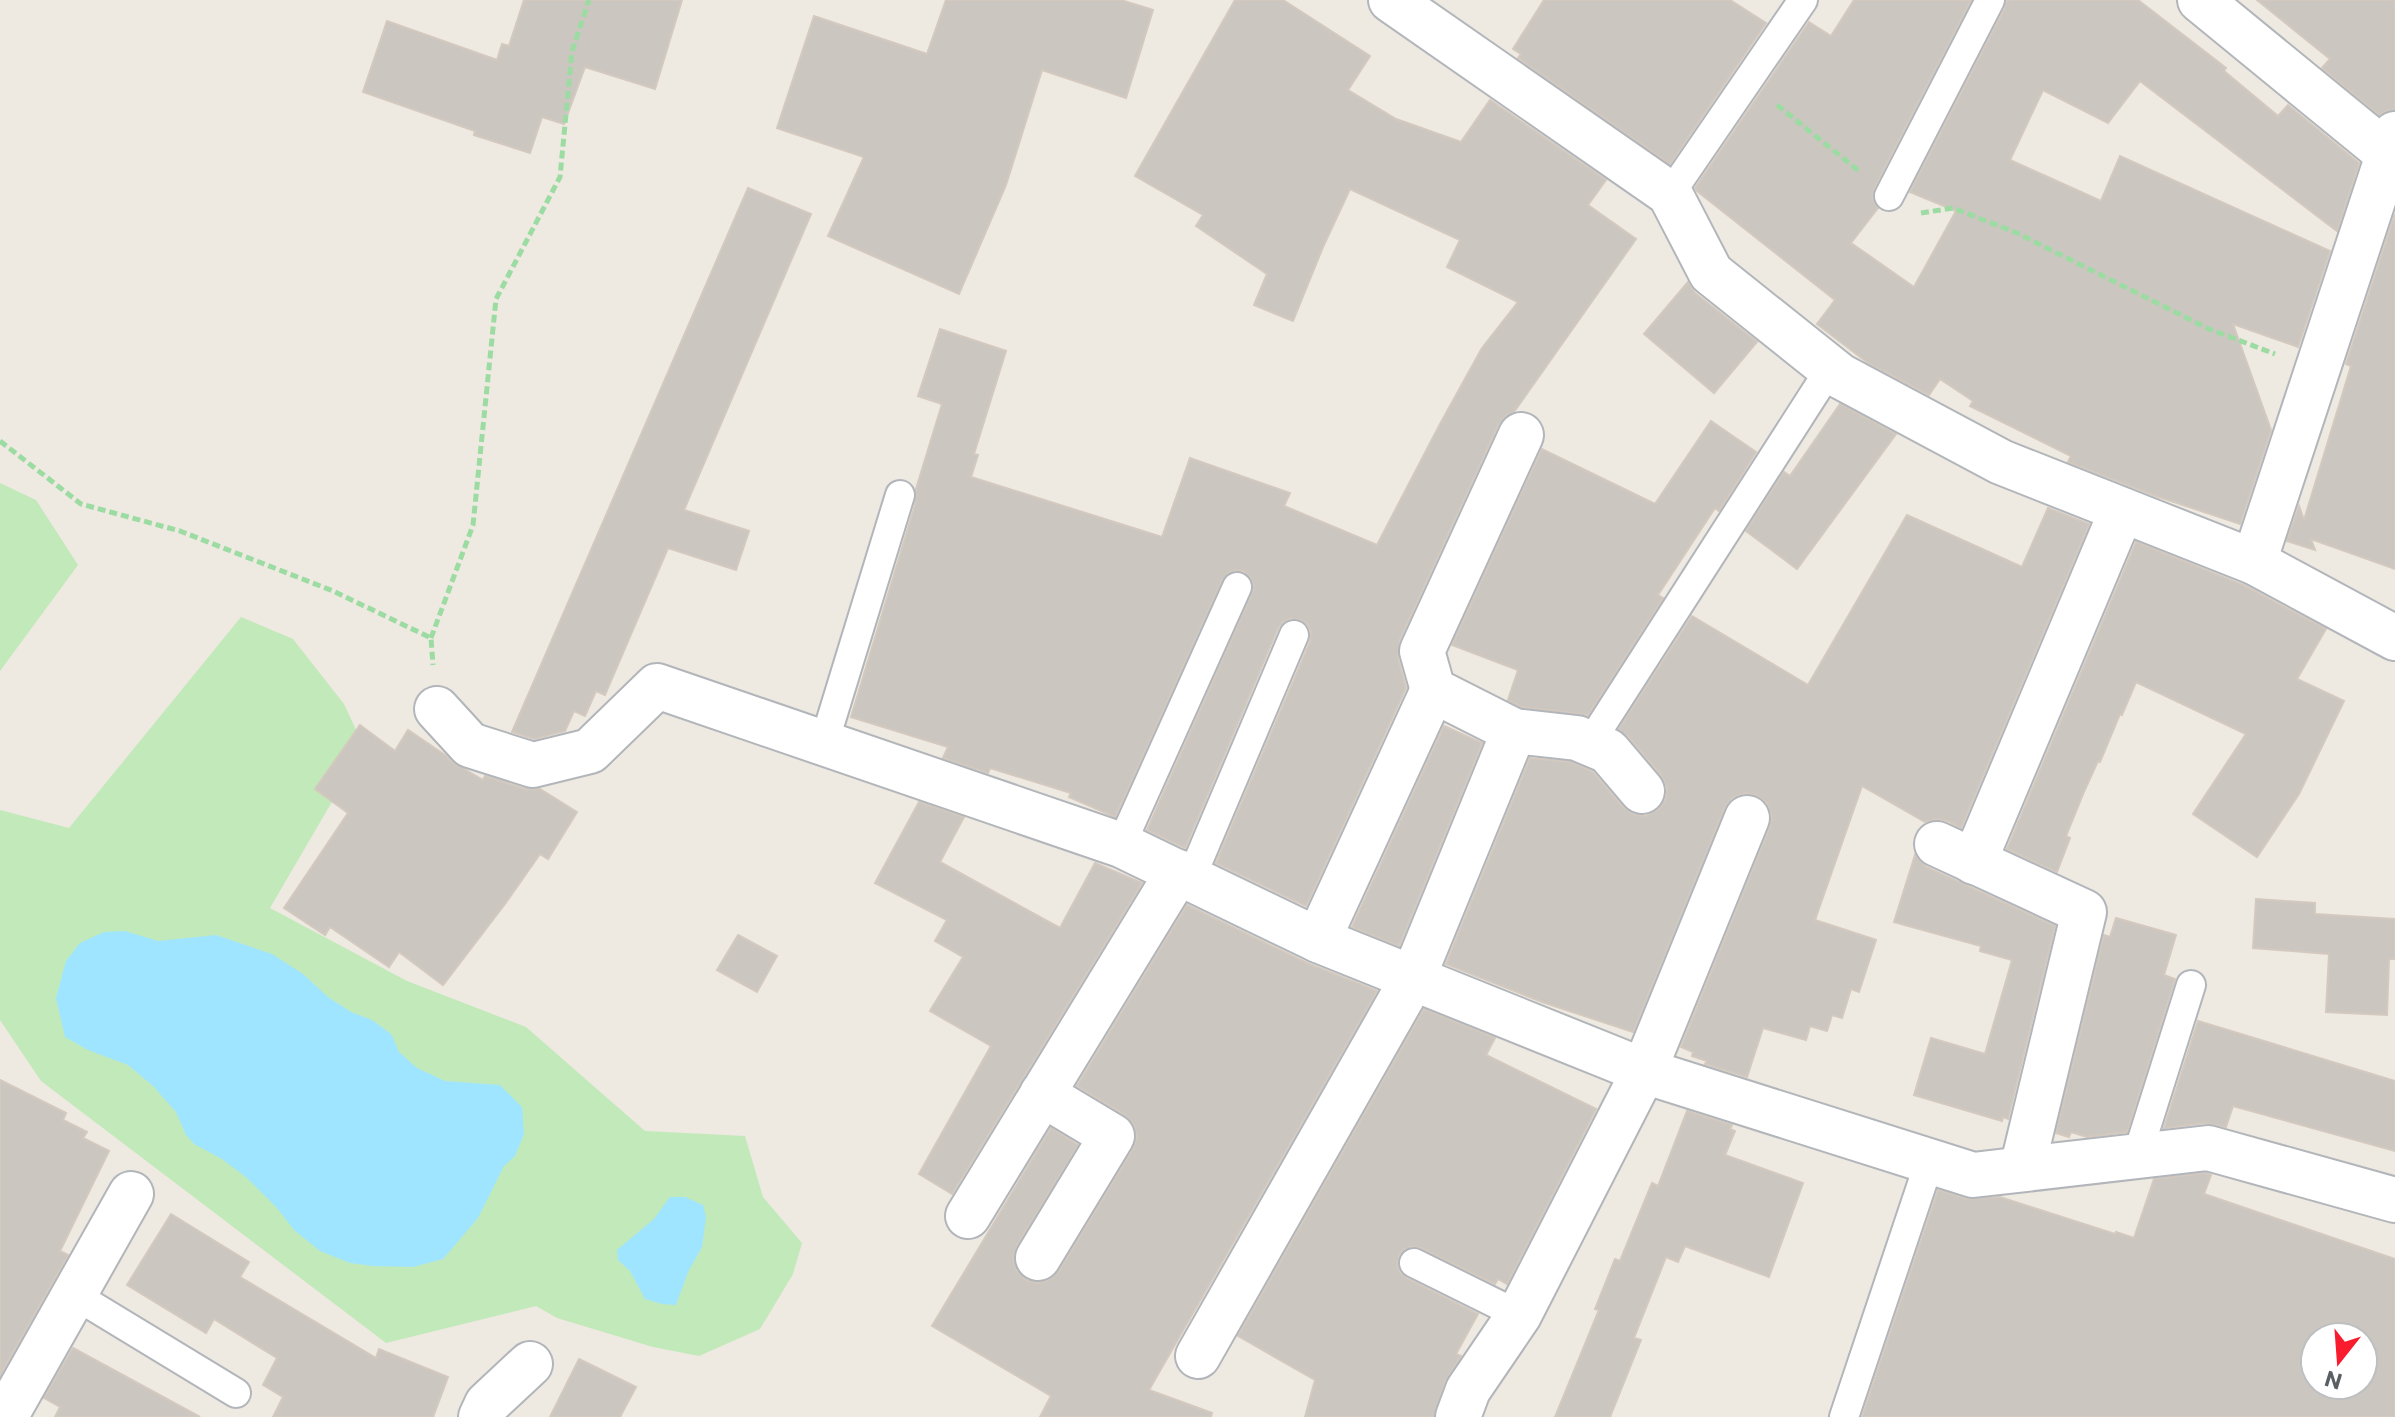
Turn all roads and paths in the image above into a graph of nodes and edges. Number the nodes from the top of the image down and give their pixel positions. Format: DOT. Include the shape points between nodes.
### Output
graph roads {
  1 [pos="589,0"];
  2 [pos="1391,0"];
  3 [pos="1803,0"];
  4 [pos="1990,0"];
  5 [pos="2200,0"];
  6 [pos="1747,82"];
  7 [pos="2391,144"];
  8 [pos="1670,194"];
  9 [pos="1889,196"];
  10 [pos="1830,369"];
  11 [pos="2317,370"];
  12 [pos="1521,435"];
  13 [pos="0,441"];
  14 [pos="900,495"];
  15 [pos="2122,510"];
  16 [pos="2254,562"];
  17 [pos="1237,587"];
  18 [pos="1294,635"];
  19 [pos="431,638"];
  20 [pos="2395,638"];
  21 [pos="1433,690"];
  22 [pos="437,709"];
  23 [pos="1514,731"];
  24 [pos="824,743"];
  25 [pos="1590,743"];
  26 [pos="1642,791"];
  27 [pos="1747,818"];
  28 [pos="1121,845"];
  29 [pos="1184,875"];
  30 [pos="1318,940"];
  31 [pos="1413,978"];
  32 [pos="2191,985"];
  33 [pos="1644,1071"];
  34 [pos="1042,1094"];
  35 [pos="2137,1156"];
  36 [pos="1930,1160"];
  37 [pos="2022,1169"];
  38 [pos="131,1194"];
  39 [pos="2395,1200"];
  40 [pos="968,1216"];
  41 [pos="1038,1258"];
  42 [pos="1414,1263"];
  43 [pos="73,1294"];
  44 [pos="1519,1315"];
  45 [pos="1198,1356"];
  46 [pos="530,1364"];
  47 [pos="236,1393"];
  48 [pos="5,1417"];
  49 [pos="481,1417"];
  50 [pos="1458,1417"];
  51 [pos="1844,1417"];
  1 -- 19 [label="path" via="572,51 560,177 496,299 473,525"];
  2 -- 8 [label="street"];
  3 -- 6 [label="lane"];
  4 -- 9 [label="lane"];
  5 -- 7 [label="street"];
  6 -- 8 [label="lane"];
  6 -- 9 [label="path"];
  7 -- 11 [label="street"];
  8 -- 10 [label="street" via="1711,273"];
  9 -- 11 [label="path" via="1911,215 1953,208 2017,233 2209,329"];
  10 -- 15 [label="street" via="2001,462"];
  10 -- 25 [label="lane"];
  11 -- 16 [label="street"];
  12 -- 21 [label="street" via="1422,651"];
  13 -- 19 [label="path" via="81,504 180,531 333,591"];
  14 -- 24 [label="lane"];
  15 -- 16 [label="street"];
  15 -- 37 [label="street" via="1956,853 2084,912"];
  16 -- 20 [label="street"];
  17 -- 28 [label="lane"];
  18 -- 29 [label="lane"];
  19 -- 22 [label="path"];
  21 -- 23 [label="street"];
  21 -- 30 [label="street"];
  22 -- 24 [label="street" via="470,745 533,765 590,751 657,686"];
  23 -- 25 [label="street"];
  23 -- 31 [label="street"];
  24 -- 28 [label="street"];
  25 -- 26 [label="street" via="1608,751"];
  27 -- 33 [label="street"];
  28 -- 29 [label="street"];
  29 -- 30 [label="street"];
  29 -- 34 [label="street"];
  30 -- 31 [label="street"];
  31 -- 33 [label="street"];
  31 -- 45 [label="street"];
  32 -- 35 [label="lane"];
  33 -- 36 [label="street"];
  33 -- 44 [label="street"];
  34 -- 40 [label="street"];
  34 -- 41 [label="street" via="1112,1136"];
  35 -- 37 [label="street"];
  35 -- 39 [label="street" via="2208,1148"];
  36 -- 37 [label="street" via="1973,1175"];
  36 -- 51 [label="lane"];
  38 -- 43 [label="street"];
  42 -- 44 [label="lane"];
  43 -- 47 [label="lane"];
  43 -- 48 [label="street"];
  44 -- 50 [label="street" via="1468,1390"];
  46 -- 49 [label="street" via="487,1404"];
}
